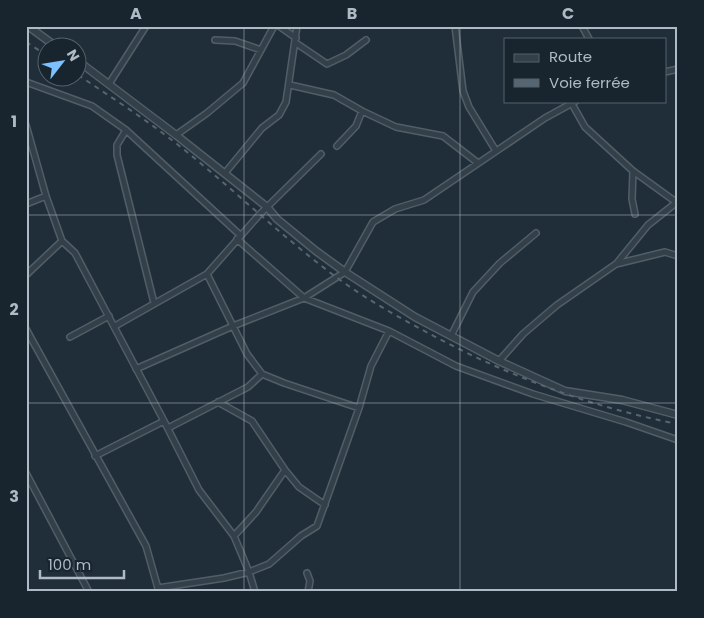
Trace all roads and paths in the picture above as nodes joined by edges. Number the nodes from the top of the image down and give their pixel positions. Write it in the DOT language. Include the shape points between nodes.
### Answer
graph roads {
  1 [pos="28,26"];
  2 [pos="146,26"];
  3 [pos="274,26"];
  4 [pos="279,26"];
  5 [pos="297,26"];
  6 [pos="455,26"];
  7 [pos="582,26"];
  8 [pos="44,38"];
  9 [pos="588,38"];
  10 [pos="215,40"];
  11 [pos="296,40"];
  12 [pos="366,40"];
  13 [pos="262,50"];
  14 [pos="88,68"];
  15 [pos="26,82"];
  16 [pos="109,84"];
  17 [pos="290,85"];
  18 [pos="574,103"];
  19 [pos="362,111"];
  20 [pos="26,125"];
  21 [pos="126,130"];
  22 [pos="176,135"];
  23 [pos="337,146"];
  24 [pos="496,151"];
  25 [pos="321,154"];
  26 [pos="478,163"];
  27 [pos="634,171"];
  28 [pos="225,173"];
  29 [pos="46,196"];
  30 [pos="677,202"];
  31 [pos="26,204"];
  32 [pos="267,207"];
  33 [pos="635,214"];
  34 [pos="536,232"];
  35 [pos="239,237"];
  36 [pos="62,241"];
  37 [pos="678,256"];
  38 [pos="616,264"];
  39 [pos="345,272"];
  40 [pos="208,274"];
  41 [pos="26,275"];
  42 [pos="304,298"];
  43 [pos="154,303"];
  44 [pos="109,316"];
  45 [pos="115,326"];
  46 [pos="233,326"];
  47 [pos="26,329"];
  48 [pos="388,331"];
  49 [pos="451,336"];
  50 [pos="70,337"];
  51 [pos="498,361"];
  52 [pos="136,369"];
  53 [pos="262,374"];
  54 [pos="218,402"];
  55 [pos="359,408"];
  56 [pos="678,415"];
  57 [pos="164,420"];
  58 [pos="168,428"];
  59 [pos="678,440"];
  60 [pos="95,456"];
  61 [pos="285,470"];
  62 [pos="26,473"];
  63 [pos="325,505"];
  64 [pos="234,536"];
  65 [pos="249,572"];
  66 [pos="307,573"];
  67 [pos="158,590"];
  68 [pos="89,592"];
  69 [pos="255,592"];
  70 [pos="308,592"];
  1 -- 8 [label="street"];
  2 -- 16 [label="street"];
  3 -- 13 [label="street"];
  4 -- 11 [label="street"];
  5 -- 11 [label="street"];
  6 -- 24 [label="street" via="463,90 469,107"];
  7 -- 9 [label="street"];
  10 -- 13 [label="street" via="235,41"];
  11 -- 12 [label="street" via="327,64"];
  11 -- 17 [label="street"];
  13 -- 22 [label="street" via="243,83"];
  14 -- 16 [label="street"];
  15 -- 21 [label="street" via="92,106"];
  16 -- 22 [label="street"];
  17 -- 19 [label="street" via="334,95"];
  17 -- 28 [label="street" via="279,115 262,128"];
  18 -- 24 [label="street"];
  18 -- 27 [label="street" via="585,126"];
  19 -- 23 [label="street" via="356,126"];
  19 -- 26 [label="street" via="396,127 442,136"];
  20 -- 29 [label="street"];
  21 -- 35 [label="street"];
  21 -- 43 [label="street" via="117,145 117,155"];
  22 -- 28 [label="street"];
  24 -- 26 [label="street"];
  25 -- 32 [label="street"];
  26 -- 39 [label="street" via="424,200 395,209 373,222"];
  27 -- 30 [label="street"];
  27 -- 33 [label="street"];
  28 -- 32 [label="street"];
  29 -- 31 [label="street"];
  29 -- 36 [label="street"];
  30 -- 38 [label="street" via="648,226"];
  32 -- 35 [label="street"];
  32 -- 39 [label="street" via="283,224"];
  34 -- 49 [label="street" via="473,292"];
  35 -- 40 [label="street"];
  35 -- 42 [label="street"];
  36 -- 41 [label="street"];
  36 -- 44 [label="street" via="75,252"];
  37 -- 38 [label="street" via="665,252"];
  38 -- 51 [label="street" via="550,311"];
  39 -- 42 [label="street"];
  39 -- 49 [label="street"];
  40 -- 43 [label="street"];
  40 -- 46 [label="street"];
  42 -- 46 [label="street"];
  42 -- 48 [label="street"];
  43 -- 45 [label="street"];
  44 -- 45 [label="street"];
  44 -- 50 [label="street"];
  45 -- 52 [label="street"];
  46 -- 52 [label="street"];
  46 -- 53 [label="street"];
  47 -- 60 [label="street"];
  48 -- 55 [label="street" via="371,366"];
  48 -- 59 [label="street" via="456,366"];
  49 -- 51 [label="street"];
  51 -- 56 [label="street" via="565,391 622,400"];
  52 -- 57 [label="street"];
  53 -- 54 [label="street" via="248,387"];
  53 -- 55 [label="street"];
  54 -- 58 [label="street"];
  54 -- 61 [label="street" via="252,421"];
  55 -- 63 [label="street"];
  57 -- 58 [label="street"];
  57 -- 60 [label="street"];
  58 -- 64 [label="street" via="199,490"];
  60 -- 67 [label="street" via="146,546"];
  61 -- 63 [label="street" via="299,487"];
  61 -- 64 [label="street" via="256,512"];
  62 -- 68 [label="street"];
  63 -- 65 [label="street" via="317,526 269,564"];
  64 -- 65 [label="street"];
  65 -- 67 [label="street"];
  65 -- 69 [label="street"];
  66 -- 70 [label="street" via="310,581"];
}
